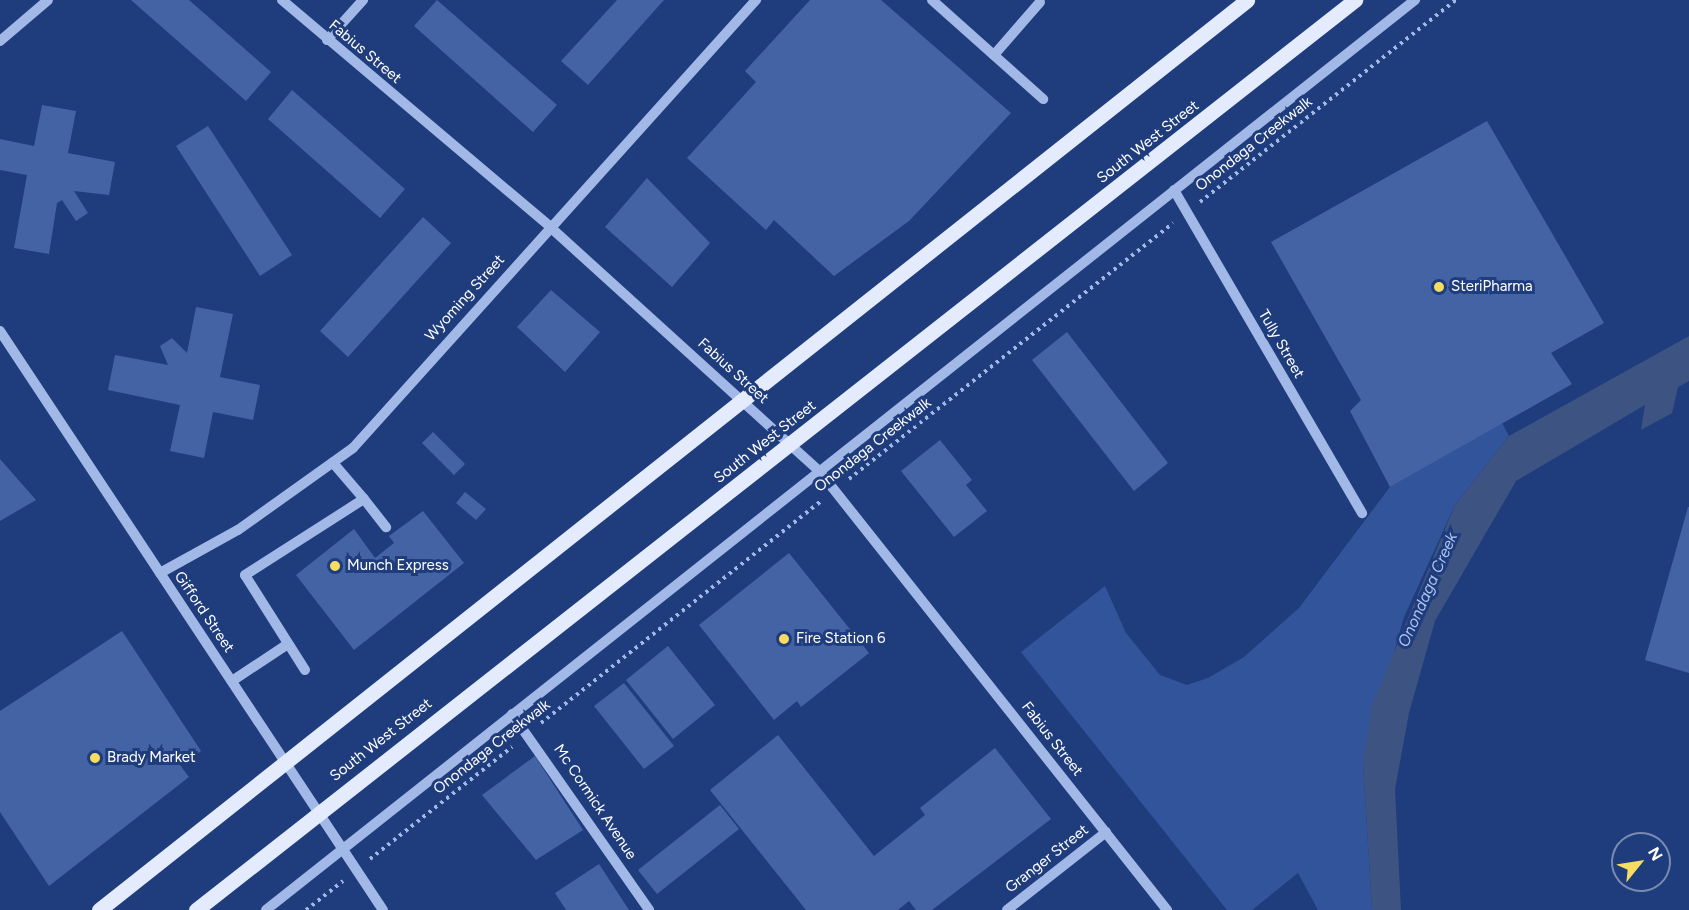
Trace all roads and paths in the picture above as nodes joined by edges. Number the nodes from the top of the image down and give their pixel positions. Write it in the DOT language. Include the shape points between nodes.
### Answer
graph roads {
  1 [pos="48,0"];
  2 [pos="282,0"];
  3 [pos="363,0"];
  4 [pos="756,0"];
  5 [pos="933,0"];
  6 [pos="1247,0"];
  7 [pos="1355,0"];
  8 [pos="1415,0"];
  9 [pos="1456,0"];
  10 [pos="1041,2"];
  11 [pos="327,40"];
  12 [pos="0,41"];
  13 [pos="994,55"];
  14 [pos="1043,99"];
  15 [pos="1174,190"];
  16 [pos="1187,212"];
  17 [pos="549,226"];
  18 [pos="0,331"];
  19 [pos="741,399"];
  20 [pos="792,444"];
  21 [pos="333,463"];
  22 [pos="820,472"];
  23 [pos="836,489"];
  24 [pos="364,499"];
  25 [pos="1362,513"];
  26 [pos="387,527"];
  27 [pos="160,573"];
  28 [pos="288,644"];
  29 [pos="304,670"];
  30 [pos="232,681"];
  31 [pos="512,714"];
  32 [pos="528,734"];
  33 [pos="285,761"];
  34 [pos="319,812"];
  35 [pos="1106,832"];
  36 [pos="343,849"];
  37 [pos="356,870"];
  38 [pos="99,910"];
  39 [pos="196,910"];
  40 [pos="266,910"];
  41 [pos="306,910"];
  42 [pos="383,910"];
  43 [pos="649,910"];
  44 [pos="1007,910"];
  45 [pos="1167,910"];
  1 -- 12 [label="street"];
  2 -- 11 [label="street, Fabius Street"];
  3 -- 11 [label="street"];
  4 -- 17 [label="street, Wyoming Street"];
  5 -- 13 [label="street"];
  6 -- 19 [label="main road"];
  7 -- 20 [label="main road, South West Street"];
  8 -- 15 [label="street"];
  9 -- 16 [label="path, Onondaga Creekwalk"];
  10 -- 13 [label="street"];
  11 -- 17 [label="street, Fabius Street"];
  13 -- 14 [label="street"];
  15 -- 16 [label="street, Tully Street"];
  15 -- 22 [label="street"];
  16 -- 23 [label="path, Onondaga Creekwalk"];
  16 -- 25 [label="street, Tully Street"];
  17 -- 19 [label="street, Fabius Street"];
  17 -- 21 [label="street, Wyoming Street"];
  18 -- 27 [label="street, Gifford Street"];
  19 -- 20 [label="street, Fabius Street"];
  19 -- 33 [label="main road"];
  20 -- 22 [label="street, Fabius Street"];
  20 -- 34 [label="main road, South West Street"];
  21 -- 24 [label="street"];
  21 -- 27 [label="street, Wyoming Street" via="238,530"];
  22 -- 23 [label="street, Fabius Street"];
  22 -- 31 [label="street"];
  23 -- 32 [label="path, Onondaga Creekwalk"];
  23 -- 35 [label="street, Fabius Street"];
  24 -- 26 [label="street"];
  24 -- 28 [label="street" via="245,575"];
  27 -- 30 [label="street, Gifford Street"];
  28 -- 29 [label="street"];
  28 -- 30 [label="street"];
  30 -- 33 [label="street, Gifford Street"];
  31 -- 32 [label="street, Mc Cormick Avenue"];
  31 -- 36 [label="street"];
  32 -- 37 [label="path, Onondaga Creekwalk"];
  32 -- 43 [label="street, Mc Cormick Avenue"];
  33 -- 34 [label="street, Gifford Street"];
  33 -- 38 [label="main road"];
  34 -- 36 [label="street, Gifford Street"];
  34 -- 39 [label="main road, South West Street"];
  35 -- 44 [label="street, Granger Street"];
  35 -- 45 [label="street, Fabius Street"];
  36 -- 37 [label="street, Gifford Street"];
  36 -- 40 [label="street"];
  37 -- 41 [label="path, Onondaga Creekwalk"];
  37 -- 42 [label="street, Gifford Street"];
}
